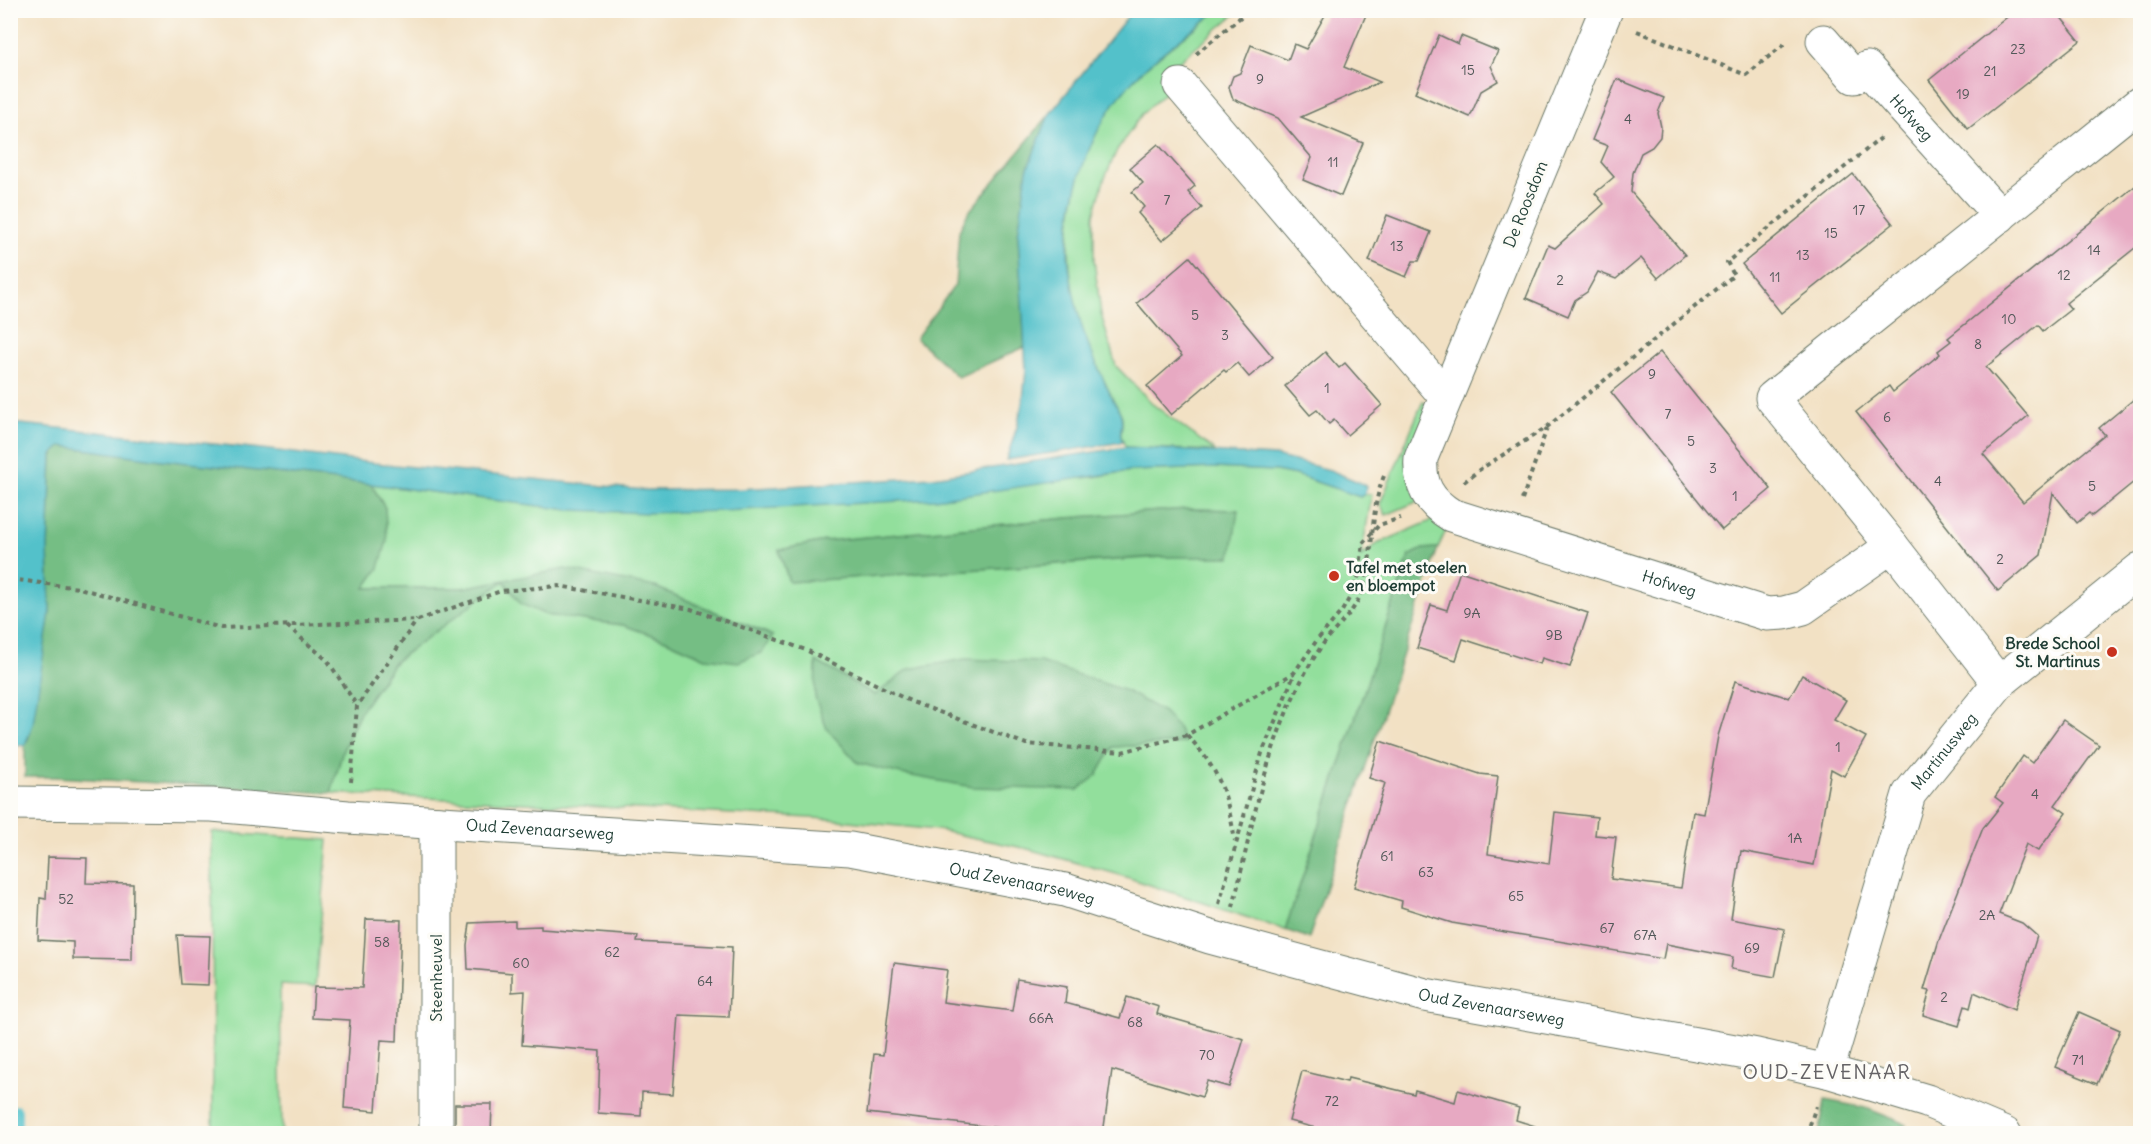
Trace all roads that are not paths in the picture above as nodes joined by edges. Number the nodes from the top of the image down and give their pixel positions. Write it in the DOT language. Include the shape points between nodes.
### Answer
graph roads {
  1 [pos="1605,14"];
  2 [pos="1823,40"];
  3 [pos="1180,86"];
  4 [pos="2140,103"];
  5 [pos="2000,216"];
  6 [pos="1446,397"];
  7 [pos="1435,505"];
  8 [pos="1892,546"];
  9 [pos="2140,569"];
  10 [pos="1999,683"];
  11 [pos="10,803"];
  12 [pos="438,823"];
  13 [pos="1827,1071"];
  14 [pos="436,1134"];
  15 [pos="2005,1134"];
  1 -- 6 [label="street, De Roosdom"];
  2 -- 5 [label="street, Hofweg" via="1854,77 1867,68"];
  3 -- 6 [label="street"];
  4 -- 5 [label="street"];
  5 -- 8 [label="street" via="1772,398"];
  6 -- 7 [label="street, De Roosdom" via="1421,458 1424,486"];
  7 -- 8 [label="street, Hofweg" via="1450,514 1767,615 1803,608"];
  8 -- 10 [label="street"];
  9 -- 10 [label="street, Martinusweg"];
  10 -- 13 [label="street, Martinusweg" via="1909,794"];
  11 -- 12 [label="street, Oud Zevenaarseweg" via="212,805"];
  12 -- 13 [label="street, Oud Zevenaarseweg" via="850,849 1065,890 1218,938 1425,995"];
  12 -- 14 [label="street, Steenheuvel"];
  13 -- 15 [label="street, Oud Zevenaarseweg" via="1927,1101"];
}
